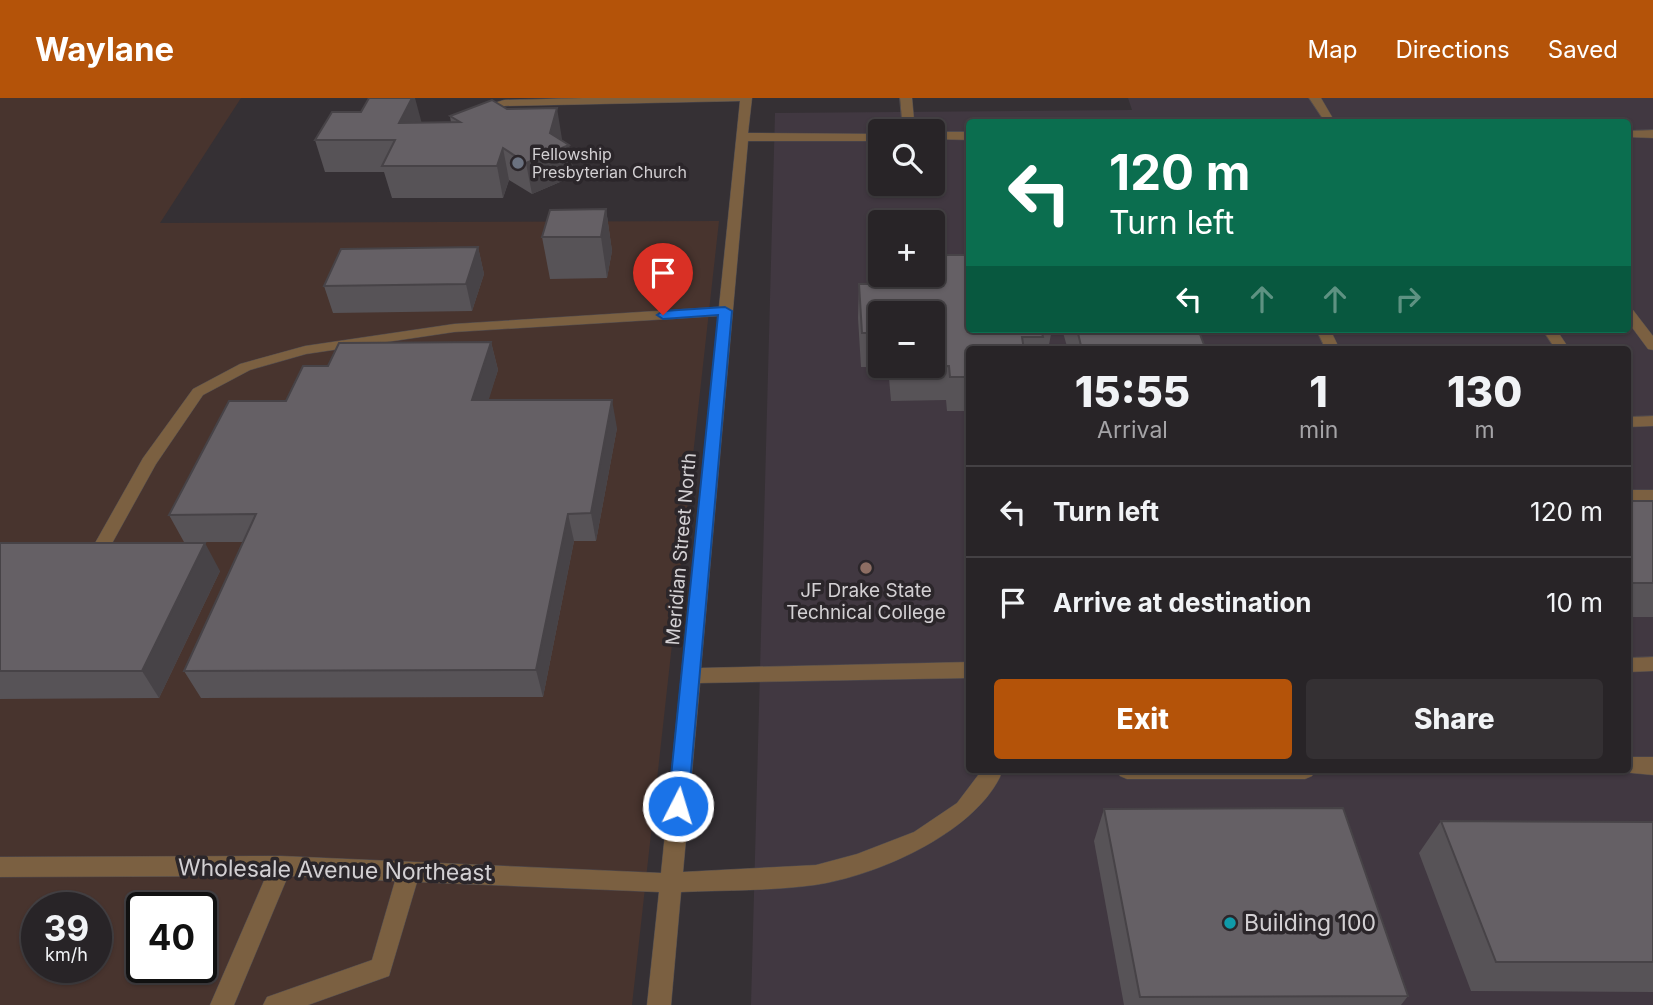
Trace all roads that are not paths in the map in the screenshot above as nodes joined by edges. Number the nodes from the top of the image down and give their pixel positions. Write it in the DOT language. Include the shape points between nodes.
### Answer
graph roads {
  1 [pos="746,98"];
  2 [pos="906,98"];
  3 [pos="1315,98"];
  4 [pos="466,116"];
  5 [pos="908,119"];
  6 [pos="1328,119"];
  7 [pos="1631,134"];
  8 [pos="1653,134"];
  9 [pos="743,136"];
  10 [pos="868,136"];
  11 [pos="945,136"];
  12 [pos="966,136"];
  13 [pos="725,311"];
  14 [pos="1631,317"];
  15 [pos="1653,346"];
  16 [pos="1653,421"];
  17 [pos="1631,422"];
  18 [pos="1631,496"];
  19 [pos="1653,496"];
  20 [pos="99,552"];
  21 [pos="1653,664"];
  22 [pos="1631,665"];
  23 [pos="966,670"];
  24 [pos="690,676"];
  25 [pos="1631,766"];
  26 [pos="1653,766"];
  27 [pos="991,773"];
  28 [pos="281,866"];
  29 [pos="0,867"];
  30 [pos="409,870"];
  31 [pos="671,883"];
  32 [pos="222,1005"];
  33 [pos="275,1005"];
  34 [pos="659,1005"];
  1 -- 4 [label="street" via="504,103"];
  1 -- 9 [label="street, Meridian Street North"];
  2 -- 5 [label="street"];
  3 -- 6 [label="street"];
  7 -- 8 [label="street"];
  9 -- 10 [label="street"];
  9 -- 13 [label="street, Meridian Street North"];
  11 -- 12 [label="street"];
  13 -- 20 [label="street" via="454,328 305,350 245,367 198,392 149,462"];
  13 -- 24 [label="street, Meridian Street North"];
  14 -- 15 [label="street"];
  16 -- 17 [label="street"];
  18 -- 19 [label="street"];
  21 -- 22 [label="street"];
  23 -- 24 [label="street"];
  24 -- 31 [label="street, Meridian Street North"];
  25 -- 26 [label="street"];
  27 -- 31 [label="street, Wholesale Avenue Northeast" via="964,810 922,839 858,864 816,875"];
  28 -- 29 [label="street, Wholesale Avenue Northeast"];
  28 -- 30 [label="street, Wholesale Avenue Northeast"];
  28 -- 32 [label="street"];
  30 -- 31 [label="street, Wholesale Avenue Northeast"];
  30 -- 33 [label="street" via="381,968"];
  31 -- 34 [label="street, Meridian Street North"];
}
